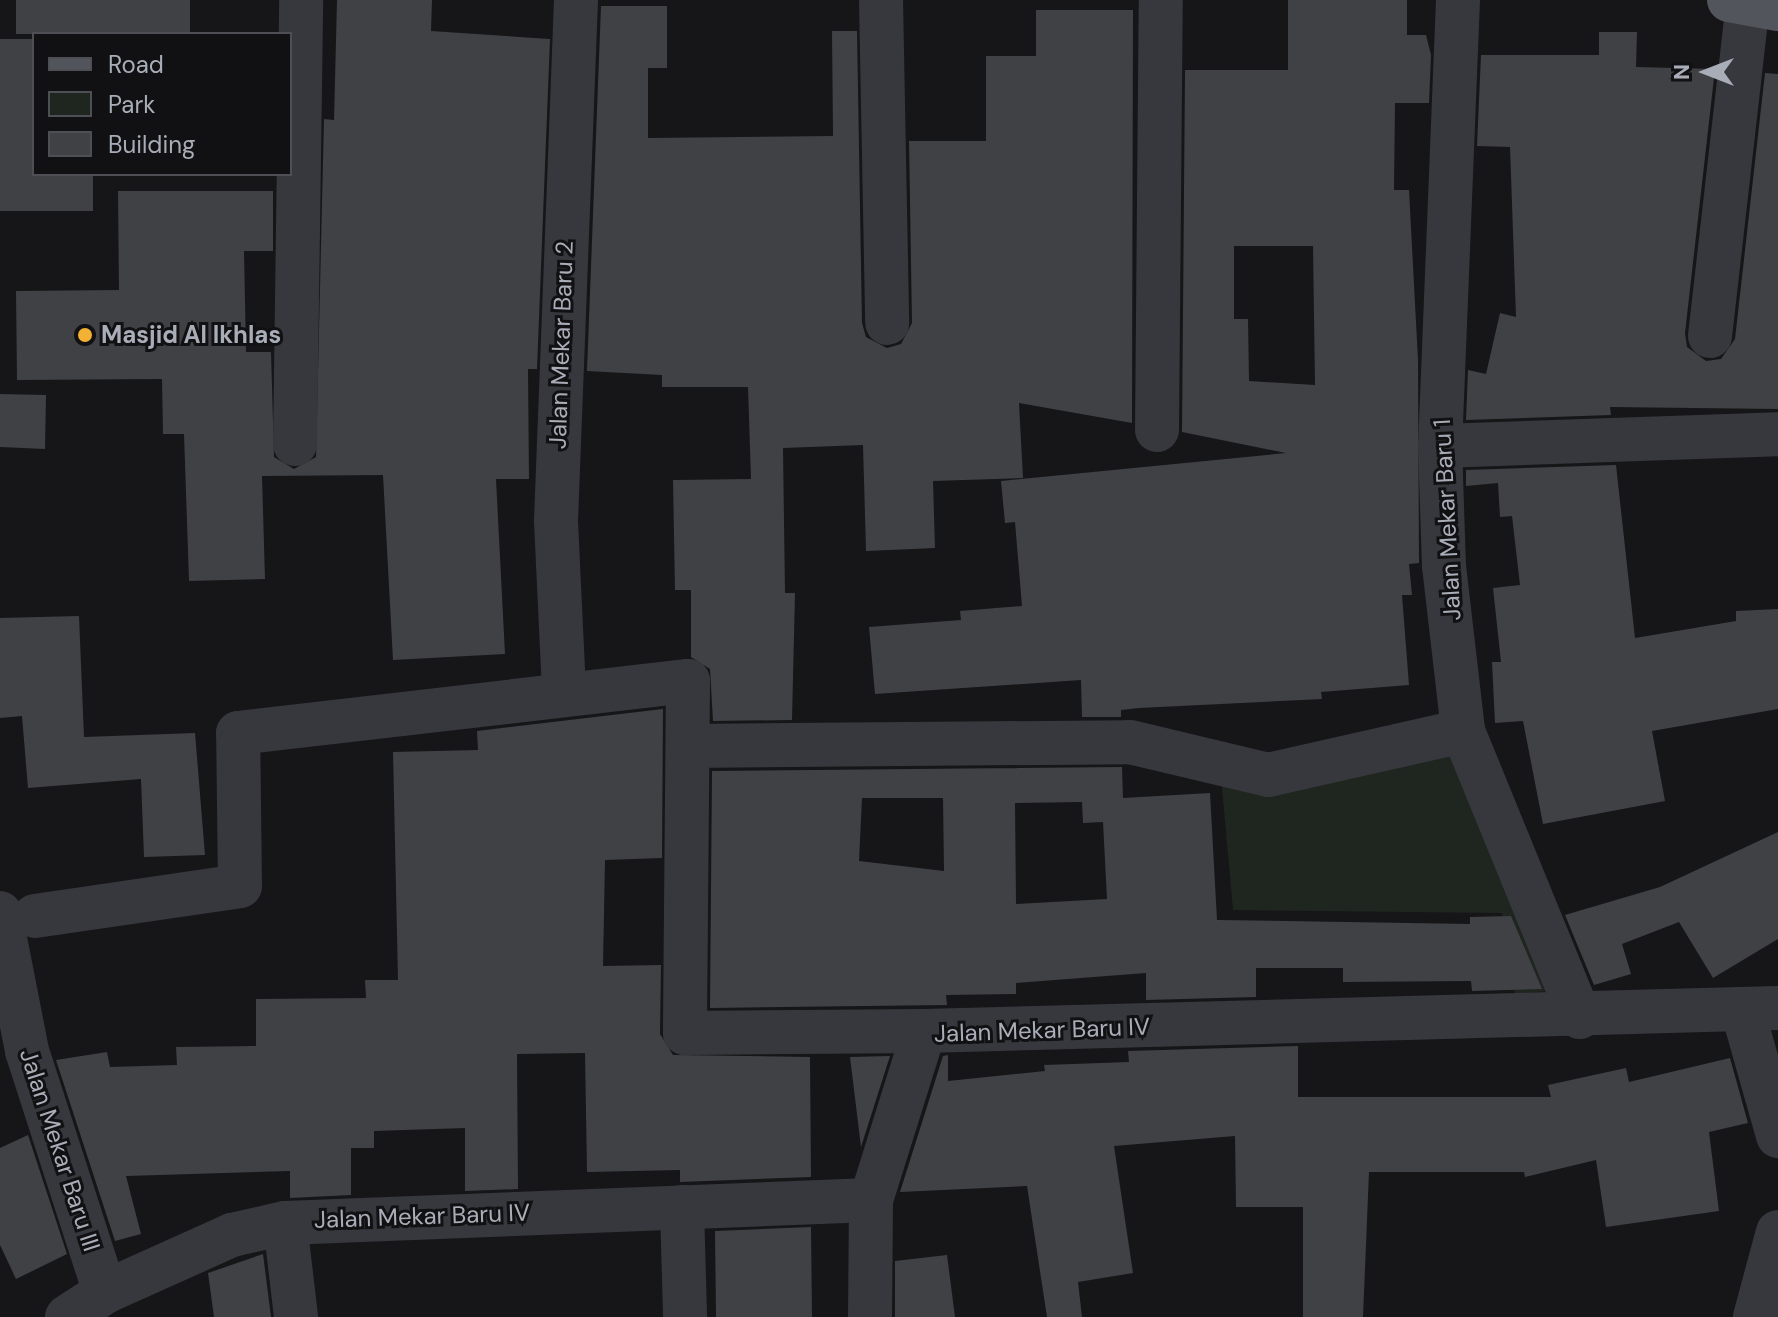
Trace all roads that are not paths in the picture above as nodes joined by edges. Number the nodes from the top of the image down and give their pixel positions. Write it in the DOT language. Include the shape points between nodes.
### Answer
graph roads {
  1 [pos="301,0"];
  2 [pos="576,0"];
  3 [pos="881,0"];
  4 [pos="1161,0"];
  5 [pos="1458,0"];
  6 [pos="1751,4"];
  7 [pos="887,323"];
  8 [pos="1710,336"];
  9 [pos="1157,430"];
  10 [pos="1778,434"];
  11 [pos="295,444"];
  12 [pos="1440,446"];
  13 [pos="564,691"];
  14 [pos="1463,731"];
  15 [pos="688,746"];
  16 [pos="18,914"];
  17 [pos="1761,1010"];
  18 [pos="1580,1017"];
  19 [pos="924,1031"];
  20 [pos="1777,1118"];
  21 [pos="871,1200"];
  22 [pos="682,1207"];
  23 [pos="285,1223"];
  24 [pos="1778,1232"];
  25 [pos="105,1292"];
  26 [pos="67,1317"];
  27 [pos="296,1317"];
  28 [pos="685,1317"];
  29 [pos="870,1317"];
  30 [pos="1755,1317"];
  1 -- 11 [label="street"];
  2 -- 13 [label="street, Jalan Mekar Baru 2" via="556,490"];
  3 -- 7 [label="street"];
  4 -- 9 [label="street"];
  5 -- 12 [label="street, Jalan Mekar Baru 1"];
  6 -- 8 [label="street"];
  10 -- 12 [label="street"];
  12 -- 14 [label="street, Jalan Mekar Baru 1" via="1444,566"];
  13 -- 15 [label="street" via="688,681"];
  13 -- 16 [label="street" via="238,733 240,886"];
  14 -- 15 [label="street" via="1268,775 1130,742"];
  14 -- 18 [label="street, Jalan Mekar Baru 1"];
  15 -- 19 [label="street" via="685,1033"];
  16 -- 25 [label="street, Jalan Mekar Baru III" via="27,1051"];
  17 -- 18 [label="street, Jalan Mekar Baru IV"];
  17 -- 20 [label="street"];
  18 -- 19 [label="street, Jalan Mekar Baru IV"];
  19 -- 21 [label="street, Jalan Mekar Baru IV"];
  21 -- 22 [label="street, Jalan Mekar Baru IV"];
  21 -- 29 [label="street"];
  22 -- 23 [label="street, Jalan Mekar Baru IV"];
  22 -- 28 [label="street"];
  23 -- 25 [label="street, Jalan Mekar Baru IV" via="232,1235"];
  23 -- 27 [label="street"];
  24 -- 30 [label="street"];
  25 -- 26 [label="street, Jalan Mekar Baru IV"];
}
